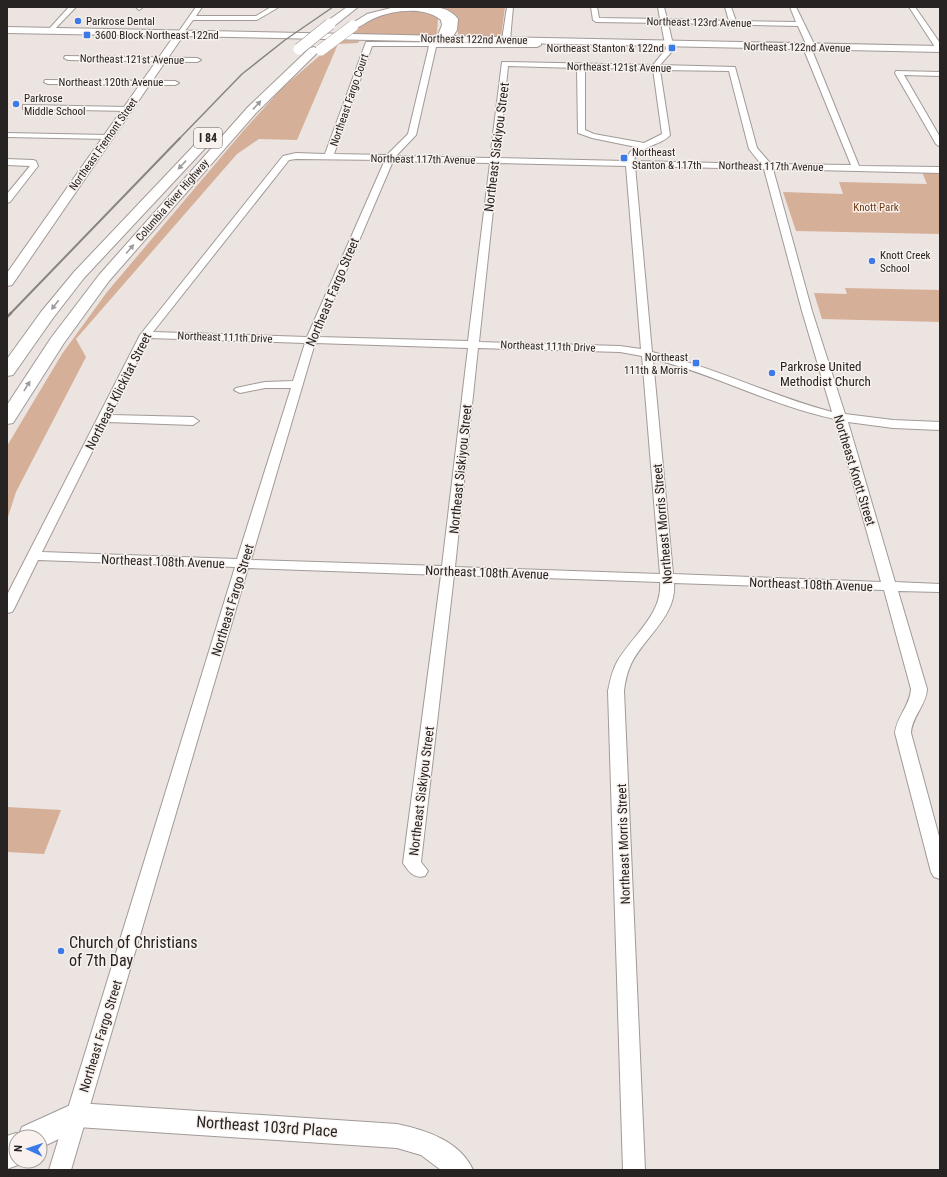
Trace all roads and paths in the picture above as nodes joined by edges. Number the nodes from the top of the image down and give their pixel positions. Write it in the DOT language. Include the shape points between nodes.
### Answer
graph roads {
  1 [pos="73,7"];
  2 [pos="199,7"];
  3 [pos="276,7"];
  4 [pos="353,7"];
  5 [pos="368,7"];
  6 [pos="426,7"];
  7 [pos="510,7"];
  8 [pos="594,7"];
  9 [pos="661,7"];
  10 [pos="728,7"];
  11 [pos="793,7"];
  12 [pos="912,7"];
  13 [pos="192,18"];
  14 [pos="664,22"];
  15 [pos="733,23"];
  16 [pos="802,24"];
  17 [pos="349,25"];
  18 [pos="7,30"];
  19 [pos="50,31"];
  20 [pos="180,34"];
  21 [pos="446,39"];
  22 [pos="506,40"];
  23 [pos="539,41"];
  24 [pos="433,44"];
  25 [pos="669,44"];
  26 [pos="809,47"];
  27 [pos="940,49"];
  28 [pos="68,58"];
  29 [pos="288,58"];
  30 [pos="162,59"];
  31 [pos="197,60"];
  32 [pos="505,64"];
  33 [pos="581,66"];
  34 [pos="656,68"];
  35 [pos="732,69"];
  36 [pos="940,74"];
  37 [pos="48,82"];
  38 [pos="146,83"];
  39 [pos="175,83"];
  40 [pos="26,107"];
  41 [pos="128,109"];
  42 [pos="212,134"];
  43 [pos="7,135"];
  44 [pos="108,136"];
  45 [pos="940,144"];
  46 [pos="645,146"];
  47 [pos="290,156"];
  48 [pos="329,156"];
  49 [pos="390,158"];
  50 [pos="494,160"];
  51 [pos="7,162"];
  52 [pos="630,163"];
  53 [pos="768,166"];
  54 [pos="856,168"];
  55 [pos="940,170"];
  56 [pos="8,198"];
  57 [pos="7,282"];
  58 [pos="145,335"];
  59 [pos="311,340"];
  60 [pos="473,344"];
  61 [pos="648,353"];
  62 [pos="7,371"];
  63 [pos="298,384"];
  64 [pos="240,390"];
  65 [pos="840,417"];
  66 [pos="103,418"];
  67 [pos="7,419"];
  68 [pos="193,421"];
  69 [pos="940,426"];
  70 [pos="34,556"];
  71 [pos="243,564"];
  72 [pos="448,570"];
  73 [pos="667,579"];
  74 [pos="889,587"];
  75 [pos="940,588"];
  76 [pos="7,609"];
  77 [pos="419,871"];
  78 [pos="940,872"];
  79 [pos="77,1115"];
  80 [pos="48,1129"];
  81 [pos="455,1165"];
  82 [pos="60,1170"];
  83 [pos="634,1170"];
  1 -- 19 [label="street"];
  2 -- 13 [label="street, Northeast Fremont Street"];
  3 -- 13 [label="street" via="257,18"];
  4 -- 29 [label="highway, bridge"];
  5 -- 17 [label="highway"];
  6 -- 21 [label="highway" via="446,13 452,19 450,35"];
  7 -- 22 [label="street"];
  8 -- 14 [label="street, Northeast 123rd Avenue" via="596,20"];
  9 -- 14 [label="street"];
  10 -- 15 [label="street"];
  11 -- 16 [label="street"];
  12 -- 27 [label="street"];
  13 -- 20 [label="street, Northeast Fremont Street"];
  14 -- 15 [label="street, Northeast 123rd Avenue"];
  14 -- 25 [label="street"];
  15 -- 16 [label="street, Northeast 123rd Avenue"];
  16 -- 26 [label="street"];
  17 -- 21 [label="highway" via="384,11 424,10 439,13 444,17 447,25 443,35"];
  67 -- 17 [label="highway, Columbia River Highway / I 84, one-way, bridge" via="57,341 104,278 273,88"];
  18 -- 19 [label="main road, Northeast 122nd Avenue"];
  19 -- 20 [label="main road, Northeast 122nd Avenue"];
  20 -- 21 [label="main road, Northeast 122nd Avenue"];
  20 -- 30 [label="main road, Northeast Fremont Street"];
  21 -- 22 [label="main road, Northeast 122nd Avenue"];
  22 -- 23 [label="main road, Northeast 122nd Avenue"];
  23 -- 24 [label="street" via="537,45"];
  23 -- 25 [label="main road, Northeast 122nd Avenue"];
  24 -- 48 [label="street, Northeast Fargo Court" via="369,44"];
  24 -- 49 [label="street, Northeast Fargo Street" via="412,135 396,148"];
  25 -- 26 [label="main road, Northeast 122nd Avenue"];
  25 -- 34 [label="street" via="669,51 657,62"];
  26 -- 27 [label="main road, Northeast 122nd Avenue"];
  26 -- 54 [label="street" via="808,50"];
  28 -- 30 [label="street, Northeast 121st Avenue"];
  30 -- 31 [label="street, Northeast 121st Avenue"];
  30 -- 38 [label="main road, Northeast Fremont Street"];
  32 -- 33 [label="street, Northeast 121st Avenue"];
  32 -- 50 [label="street, Northeast Siskiyou Street"];
  33 -- 34 [label="street, Northeast 121st Avenue"];
  33 -- 46 [label="street" via="581,132"];
  34 -- 35 [label="street, Northeast 121st Avenue"];
  34 -- 46 [label="street" via="666,133 661,139"];
  35 -- 53 [label="street, Northeast Knott Street" via="754,149"];
  36 -- 45 [label="street" via="899,73"];
  37 -- 38 [label="street, Northeast 120th Avenue"];
  38 -- 39 [label="street, Northeast 120th Avenue"];
  38 -- 41 [label="main road, Northeast Fremont Street"];
  40 -- 41 [label="street"];
  41 -- 44 [label="main road, Northeast Fremont Street"];
  42 -- 62 [label="highway, Columbia River Highway / I 84, one-way" via="84,270 47,315"];
  43 -- 44 [label="street"];
  44 -- 57 [label="main road, Northeast Fremont Street"];
  46 -- 52 [label="street" via="633,153"];
  47 -- 48 [label="street, Northeast 117th Avenue"];
  47 -- 58 [label="street, Northeast Klickitat Street" via="284,160"];
  48 -- 49 [label="street, Northeast 117th Avenue"];
  49 -- 50 [label="street, Northeast 117th Avenue"];
  49 -- 59 [label="street, Northeast Fargo Street"];
  50 -- 52 [label="street, Northeast 117th Avenue"];
  50 -- 60 [label="street, Northeast Siskiyou Street"];
  51 -- 56 [label="street" via="33,163 34,166"];
  52 -- 53 [label="street, Northeast 117th Avenue"];
  52 -- 61 [label="street, Northeast Morris Street"];
  53 -- 54 [label="street, Northeast 117th Avenue"];
  53 -- 65 [label="street, Northeast Knott Street"];
  54 -- 55 [label="street, Northeast 117th Avenue"];
  58 -- 59 [label="street, Northeast 111th Drive"];
  58 -- 66 [label="street, Northeast Klickitat Street"];
  59 -- 60 [label="street, Northeast 111th Drive"];
  59 -- 63 [label="street, Northeast Fargo Street"];
  60 -- 61 [label="street, Northeast 111th Drive" via="601,348"];
  60 -- 72 [label="street, Northeast Siskiyou Street"];
  61 -- 65 [label="street, Northeast 111th Drive" via="685,363 797,405"];
  61 -- 73 [label="street, Northeast Morris Street"];
  63 -- 64 [label="street" via="265,385"];
  63 -- 71 [label="street, Northeast Fargo Street"];
  65 -- 69 [label="street, Northeast 111th Drive" via="882,423"];
  65 -- 74 [label="street, Northeast Knott Street"];
  66 -- 68 [label="street"];
  66 -- 70 [label="street, Northeast Klickitat Street"];
  70 -- 71 [label="street, Northeast 108th Avenue"];
  70 -- 76 [label="street, Northeast Klickitat Street"];
  71 -- 72 [label="street, Northeast 108th Avenue"];
  71 -- 79 [label="street, Northeast Fargo Street"];
  72 -- 73 [label="street, Northeast 108th Avenue"];
  72 -- 77 [label="street, Northeast Siskiyou Street" via="412,863"];
  73 -- 74 [label="street, Northeast 108th Avenue"];
  73 -- 83 [label="street, Northeast Morris Street" via="668,592 665,603 623,663 617,682"];
  74 -- 75 [label="street, Northeast 108th Avenue"];
  74 -- 78 [label="street, Northeast Knott Street" via="920,699 905,720 903,733"];
  79 -- 80 [label="highway"];
  79 -- 81 [label="main road, Northeast 103rd Place" via="378,1133 424,1142 441,1152"];
  79 -- 82 [label="street, Northeast Fargo Street"];
}
